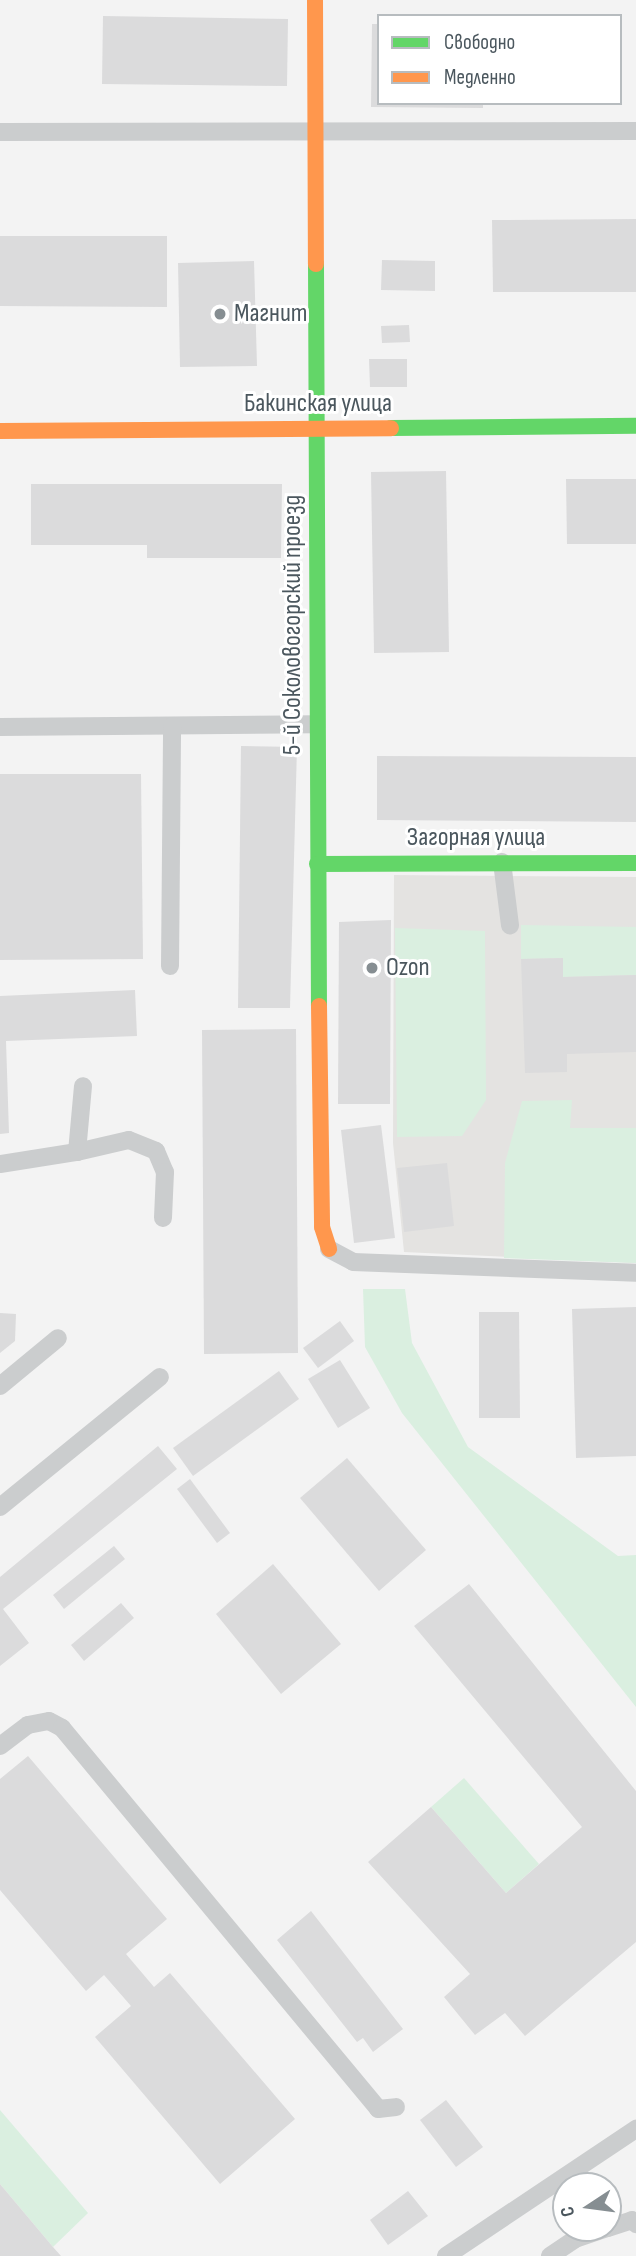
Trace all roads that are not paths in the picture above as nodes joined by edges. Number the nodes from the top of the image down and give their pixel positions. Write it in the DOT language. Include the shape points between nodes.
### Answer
graph roads {
  1 [pos="315,0"];
  2 [pos="315,131"];
  3 [pos="636,131"];
  4 [pos="0,132"];
  5 [pos="636,426"];
  6 [pos="319,428"];
  7 [pos="0,431"];
  8 [pos="316,724"];
  9 [pos="173,726"];
  10 [pos="0,727"];
  11 [pos="502,862"];
  12 [pos="636,863"];
  13 [pos="317,864"];
  14 [pos="510,925"];
  15 [pos="170,966"];
  16 [pos="83,1086"];
  17 [pos="77,1153"];
  18 [pos="0,1164"];
  19 [pos="163,1218"];
  20 [pos="329,1249"];
  21 [pos="636,1273"];
  22 [pos="58,1338"];
  23 [pos="160,1377"];
  24 [pos="0,1386"];
  25 [pos="0,1507"];
  26 [pos="0,1746"];
  27 [pos="396,2107"];
  28 [pos="636,2129"];
  29 [pos="571,2242"];
  30 [pos="446,2256"];
  31 [pos="550,2256"];
  1 -- 2 [label="street, 5-й Соколовогорский проезд"];
  2 -- 3 [label="lane"];
  2 -- 4 [label="lane"];
  2 -- 6 [label="street, 5-й Соколовогорский проезд"];
  5 -- 6 [label="street, Бакинская улица"];
  6 -- 7 [label="street, Бакинская улица"];
  6 -- 8 [label="street, 5-й Соколовогорский проезд"];
  8 -- 9 [label="lane"];
  8 -- 13 [label="street, 5-й Соколовогорский проезд"];
  9 -- 10 [label="lane"];
  9 -- 15 [label="lane"];
  11 -- 12 [label="street, Загорная улица"];
  11 -- 13 [label="street, Загорная улица"];
  11 -- 14 [label="lane"];
  13 -- 20 [label="street, 5-й Соколовогорский проезд" via="322,1227"];
  16 -- 17 [label="lane"];
  17 -- 18 [label="lane"];
  17 -- 19 [label="lane" via="129,1140 156,1151 166,1172"];
  20 -- 21 [label="lane" via="353,1262"];
  22 -- 24 [label="lane"];
  23 -- 25 [label="lane"];
  26 -- 27 [label="lane" via="28,1725 49,1721 62,1728 378,2109"];
  28 -- 30 [label="lane"];
  29 -- 31 [label="lane"];
}
